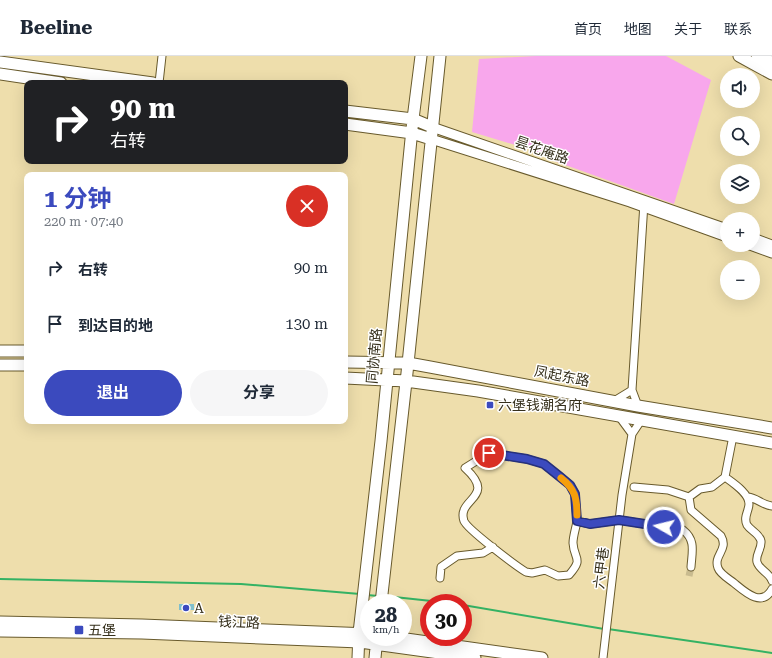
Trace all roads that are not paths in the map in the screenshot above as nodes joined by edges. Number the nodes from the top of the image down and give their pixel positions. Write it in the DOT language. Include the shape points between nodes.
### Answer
graph roads {
  1 [pos="162,56"];
  2 [pos="421,56"];
  3 [pos="440,56"];
  4 [pos="739,56"];
  5 [pos="758,56"];
  6 [pos="0,62"];
  7 [pos="772,63"];
  8 [pos="0,74"];
  9 [pos="772,74"];
  10 [pos="41,80"];
  11 [pos="131,80"];
  12 [pos="159,80"];
  13 [pos="348,111"];
  14 [pos="413,119"];
  15 [pos="348,124"];
  16 [pos="432,127"];
  17 [pos="412,133"];
  18 [pos="431,139"];
  19 [pos="644,204"];
  20 [pos="720,227"];
  21 [pos="720,234"];
  22 [pos="760,241"];
  23 [pos="772,245"];
  24 [pos="760,249"];
  25 [pos="772,253"];
  26 [pos="0,351"];
  27 [pos="24,351"];
  28 [pos="348,362"];
  29 [pos="408,363"];
  30 [pos="388,364"];
  31 [pos="0,365"];
  32 [pos="24,365"];
  33 [pos="348,378"];
  34 [pos="388,381"];
  35 [pos="406,382"];
  36 [pos="632,390"];
  37 [pos="614,401"];
  38 [pos="638,406"];
  39 [pos="618,415"];
  40 [pos="642,419"];
  41 [pos="772,428"];
  42 [pos="632,434"];
  43 [pos="733,436"];
  44 [pos="772,443"];
  45 [pos="725,477"];
  46 [pos="634,487"];
  47 [pos="689,497"];
  48 [pos="748,497"];
  49 [pos="772,506"];
  50 [pos="619,520"];
  51 [pos="577,521"];
  52 [pos="493,547"];
  53 [pos="691,567"];
  54 [pos="440,578"];
  55 [pos="772,581"];
  56 [pos="772,589"];
  57 [pos="364,594"];
  58 [pos="382,594"];
  59 [pos="0,622"];
  60 [pos="0,631"];
  61 [pos="360,636"];
  62 [pos="360,636"];
  63 [pos="412,640"];
  64 [pos="361,646"];
  65 [pos="376,646"];
  66 [pos="405,646"];
  67 [pos="358,658"];
  68 [pos="375,658"];
  69 [pos="475,658"];
  70 [pos="542,658"];
  71 [pos="603,658"];
  1 -- 12 [label="street"];
  2 -- 14 [label="main road, 同协南路"];
  3 -- 16 [label="main road"];
  4 -- 9 [label="main road"];
  5 -- 7 [label="highway"];
  6 -- 11 [label="main road"];
  8 -- 10 [label="main road"];
  13 -- 14 [label="main road, 昙花庵路"];
  14 -- 16 [label="main road, 昙花庵路"];
  14 -- 17 [label="main road, 同协南路"];
  15 -- 17 [label="main road, 昙花庵路"];
  16 -- 18 [label="main road"];
  16 -- 19 [label="street, 昙花庵路"];
  17 -- 18 [label="main road, 昙花庵路"];
  17 -- 30 [label="main road, 同协南路"];
  18 -- 19 [label="street, 昙花庵路"];
  18 -- 29 [label="main road"];
  19 -- 20 [label="street, 昙花庵路"];
  19 -- 21 [label="street, 昙花庵路"];
  19 -- 36 [label="street"];
  22 -- 23 [label="street"];
  24 -- 25 [label="street"];
  26 -- 27 [label="main road"];
  28 -- 30 [label="main road, 凤起东路"];
  29 -- 30 [label="main road, 凤起东路"];
  29 -- 35 [label="main road"];
  29 -- 37 [label="main road, 凤起东路"];
  30 -- 34 [label="main road, 同协南路"];
  31 -- 32 [label="main road"];
  33 -- 34 [label="main road, 凤起东路"];
  34 -- 35 [label="main road, 凤起东路"];
  34 -- 57 [label="main road, 同协南路"];
  35 -- 39 [label="main road, 凤起东路"];
  35 -- 58 [label="main road"];
  36 -- 37 [label="street"];
  36 -- 38 [label="street"];
  37 -- 38 [label="main road, 凤起东路"];
  38 -- 41 [label="main road, 凤起东路"];
  39 -- 40 [label="main road, 凤起东路"];
  39 -- 42 [label="street"];
  40 -- 42 [label="street, 六甲巷"];
  40 -- 43 [label="main road, 凤起东路"];
  42 -- 50 [label="street, 六甲巷"];
  43 -- 44 [label="main road, 凤起东路"];
  43 -- 45 [label="street"];
  45 -- 47 [label="street" via="712,487 700,489"];
  45 -- 48 [label="street"];
  46 -- 47 [label="street" via="668,490"];
  47 -- 56 [label="street" via="691,510 724,541 717,561 722,574 756,598 763,598"];
  48 -- 49 [label="street"];
  48 -- 55 [label="street" via="750,505 745,520 758,535 761,544 758,566"];
  50 -- 51 [label="street" via="590,524"];
  50 -- 53 [label="street" via="683,530 693,542"];
  50 -- 71 [label="street, 六甲巷"];
  51 -- 52 [label="street" via="573,543 578,560 573,571 563,577 545,570 526,572"];
  51 -- 52 [label="street" via="575,494 570,485 544,464 489,453 465,468 478,483 478,488 463,514 464,522"];
  52 -- 54 [label="street" via="482,553 457,556 441,567"];
  59 -- 61 [label="main road, 钱江路" via="142,624"];
  60 -- 62 [label="main road, 钱江路"];
  63 -- 70 [label="main road"];
  64 -- 67 [label="main road, 同协南路"];
  65 -- 68 [label="main road"];
  66 -- 69 [label="main road, 钱江路"];
}
